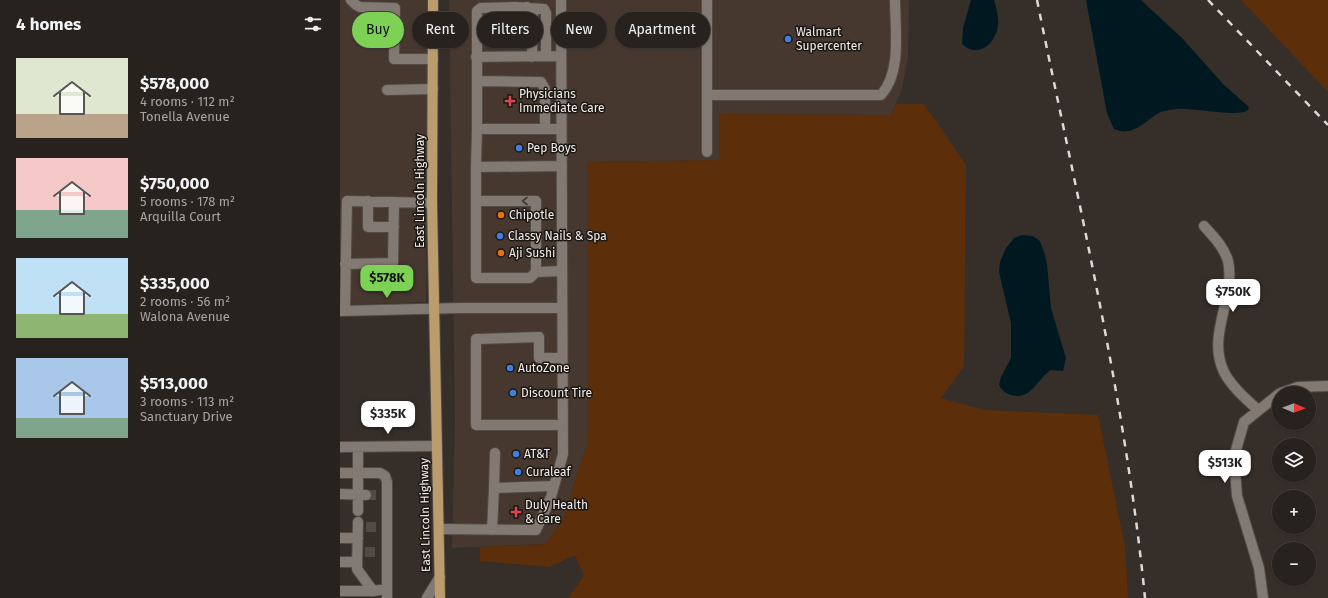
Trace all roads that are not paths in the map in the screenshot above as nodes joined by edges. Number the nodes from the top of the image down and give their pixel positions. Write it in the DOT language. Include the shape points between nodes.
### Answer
graph roads {
  1 [pos="351,0"];
  2 [pos="433,0"];
  3 [pos="561,0"];
  4 [pos="707,0"];
  5 [pos="896,0"];
  6 [pos="530,7"];
  7 [pos="537,56"];
  8 [pos="561,56"];
  9 [pos="476,57"];
  10 [pos="433,59"];
  11 [pos="476,81"];
  12 [pos="433,89"];
  13 [pos="387,90"];
  14 [pos="707,95"];
  15 [pos="477,129"];
  16 [pos="545,129"];
  17 [pos="561,129"];
  18 [pos="707,152"];
  19 [pos="476,166"];
  20 [pos="562,166"];
  21 [pos="368,201"];
  22 [pos="476,201"];
  23 [pos="394,202"];
  24 [pos="432,203"];
  25 [pos="1204,226"];
  26 [pos="394,227"];
  27 [pos="393,259"];
  28 [pos="345,264"];
  29 [pos="356,264"];
  30 [pos="562,271"];
  31 [pos="536,272"];
  32 [pos="434,308"];
  33 [pos="562,308"];
  34 [pos="343,310"];
  35 [pos="562,358"];
  36 [pos="1316,386"];
  37 [pos="1328,386"];
  38 [pos="1272,399"];
  39 [pos="1258,410"];
  40 [pos="561,425"];
  41 [pos="358,446"];
  42 [pos="437,446"];
  43 [pos="340,447"];
  44 [pos="495,452"];
  45 [pos="340,473"];
  46 [pos="358,473"];
  47 [pos="553,486"];
  48 [pos="494,488"];
  49 [pos="340,494"];
  50 [pos="362,495"];
  51 [pos="358,511"];
  52 [pos="361,525"];
  53 [pos="439,529"];
  54 [pos="492,530"];
  55 [pos="340,538"];
  56 [pos="358,538"];
  57 [pos="360,555"];
  58 [pos="340,562"];
  59 [pos="440,577"];
  60 [pos="340,586"];
  61 [pos="340,591"];
  62 [pos="360,591"];
  63 [pos="373,591"];
  64 [pos="387,593"];
  65 [pos="340,595"];
  66 [pos="427,598"];
  67 [pos="440,598"];
  68 [pos="1263,598"];
  1 -- 10 [label="street" via="360,7 395,8 394,59"];
  2 -- 10 [label="main road, East Lincoln Highway"];
  3 -- 8 [label="street"];
  4 -- 14 [label="street"];
  5 -- 14 [label="street" via="894,66 887,88 881,95"];
  6 -- 7 [label="street" via="527,11"];
  6 -- 7 [label="street" via="544,9 546,13"];
  6 -- 9 [label="street" via="477,10"];
  7 -- 8 [label="street"];
  7 -- 9 [label="street"];
  8 -- 17 [label="street"];
  9 -- 11 [label="street"];
  10 -- 12 [label="main road, East Lincoln Highway"];
  11 -- 15 [label="street"];
  11 -- 16 [label="street" via="540,82 545,90"];
  12 -- 13 [label="street"];
  12 -- 24 [label="main road, East Lincoln Highway"];
  14 -- 18 [label="street"];
  15 -- 16 [label="street"];
  15 -- 19 [label="street"];
  16 -- 17 [label="street"];
  17 -- 20 [label="street"];
  19 -- 20 [label="street"];
  19 -- 22 [label="street"];
  20 -- 30 [label="street"];
  21 -- 23 [label="street"];
  21 -- 26 [label="street" via="368,227"];
  21 -- 28 [label="street" via="347,201"];
  31 -- 22 [label="street, one-way" via="536,201"];
  22 -- 31 [label="street" via="476,278 530,278"];
  23 -- 24 [label="street"];
  23 -- 26 [label="street"];
  24 -- 32 [label="main road, East Lincoln Highway"];
  25 -- 39 [label="street" via="1219,243 1228,260 1228,288 1220,319 1218,354 1224,372 1240,393"];
  26 -- 27 [label="street"];
  27 -- 29 [label="street" via="364,260"];
  27 -- 29 [label="street" via="393,263"];
  28 -- 29 [label="street"];
  28 -- 34 [label="street"];
  30 -- 31 [label="street"];
  30 -- 33 [label="street"];
  32 -- 33 [label="street"];
  32 -- 34 [label="street"];
  32 -- 42 [label="main road, East Lincoln Highway"];
  33 -- 35 [label="street"];
  35 -- 40 [label="street"];
  35 -- 40 [label="street" via="539,358 539,337 476,338 476,424"];
  36 -- 37 [label="street"];
  38 -- 39 [label="street"];
  39 -- 68 [label="street" via="1244,422 1234,457 1236,496 1259,568"];
  40 -- 47 [label="street" via="563,454"];
  41 -- 42 [label="street"];
  41 -- 43 [label="street"];
  41 -- 46 [label="street"];
  42 -- 53 [label="main road, East Lincoln Highway"];
  44 -- 48 [label="street"];
  45 -- 46 [label="street"];
  46 -- 50 [label="street"];
  46 -- 64 [label="street" via="380,473 385,476 382,495 382,552"];
  47 -- 48 [label="street"];
  47 -- 54 [label="street" via="551,497 536,530"];
  48 -- 54 [label="street"];
  49 -- 50 [label="street"];
  50 -- 51 [label="street"];
  52 -- 56 [label="street"];
  53 -- 54 [label="street"];
  53 -- 59 [label="main road, East Lincoln Highway"];
  55 -- 56 [label="street"];
  56 -- 57 [label="street"];
  57 -- 58 [label="street"];
  57 -- 63 [label="street" via="357,569"];
  59 -- 66 [label="street"];
  59 -- 67 [label="main road, East Lincoln Highway"];
  60 -- 62 [label="street" via="352,586"];
  61 -- 62 [label="street"];
  62 -- 63 [label="street"];
  62 -- 65 [label="street" via="352,595"];
  63 -- 64 [label="street"];
}
